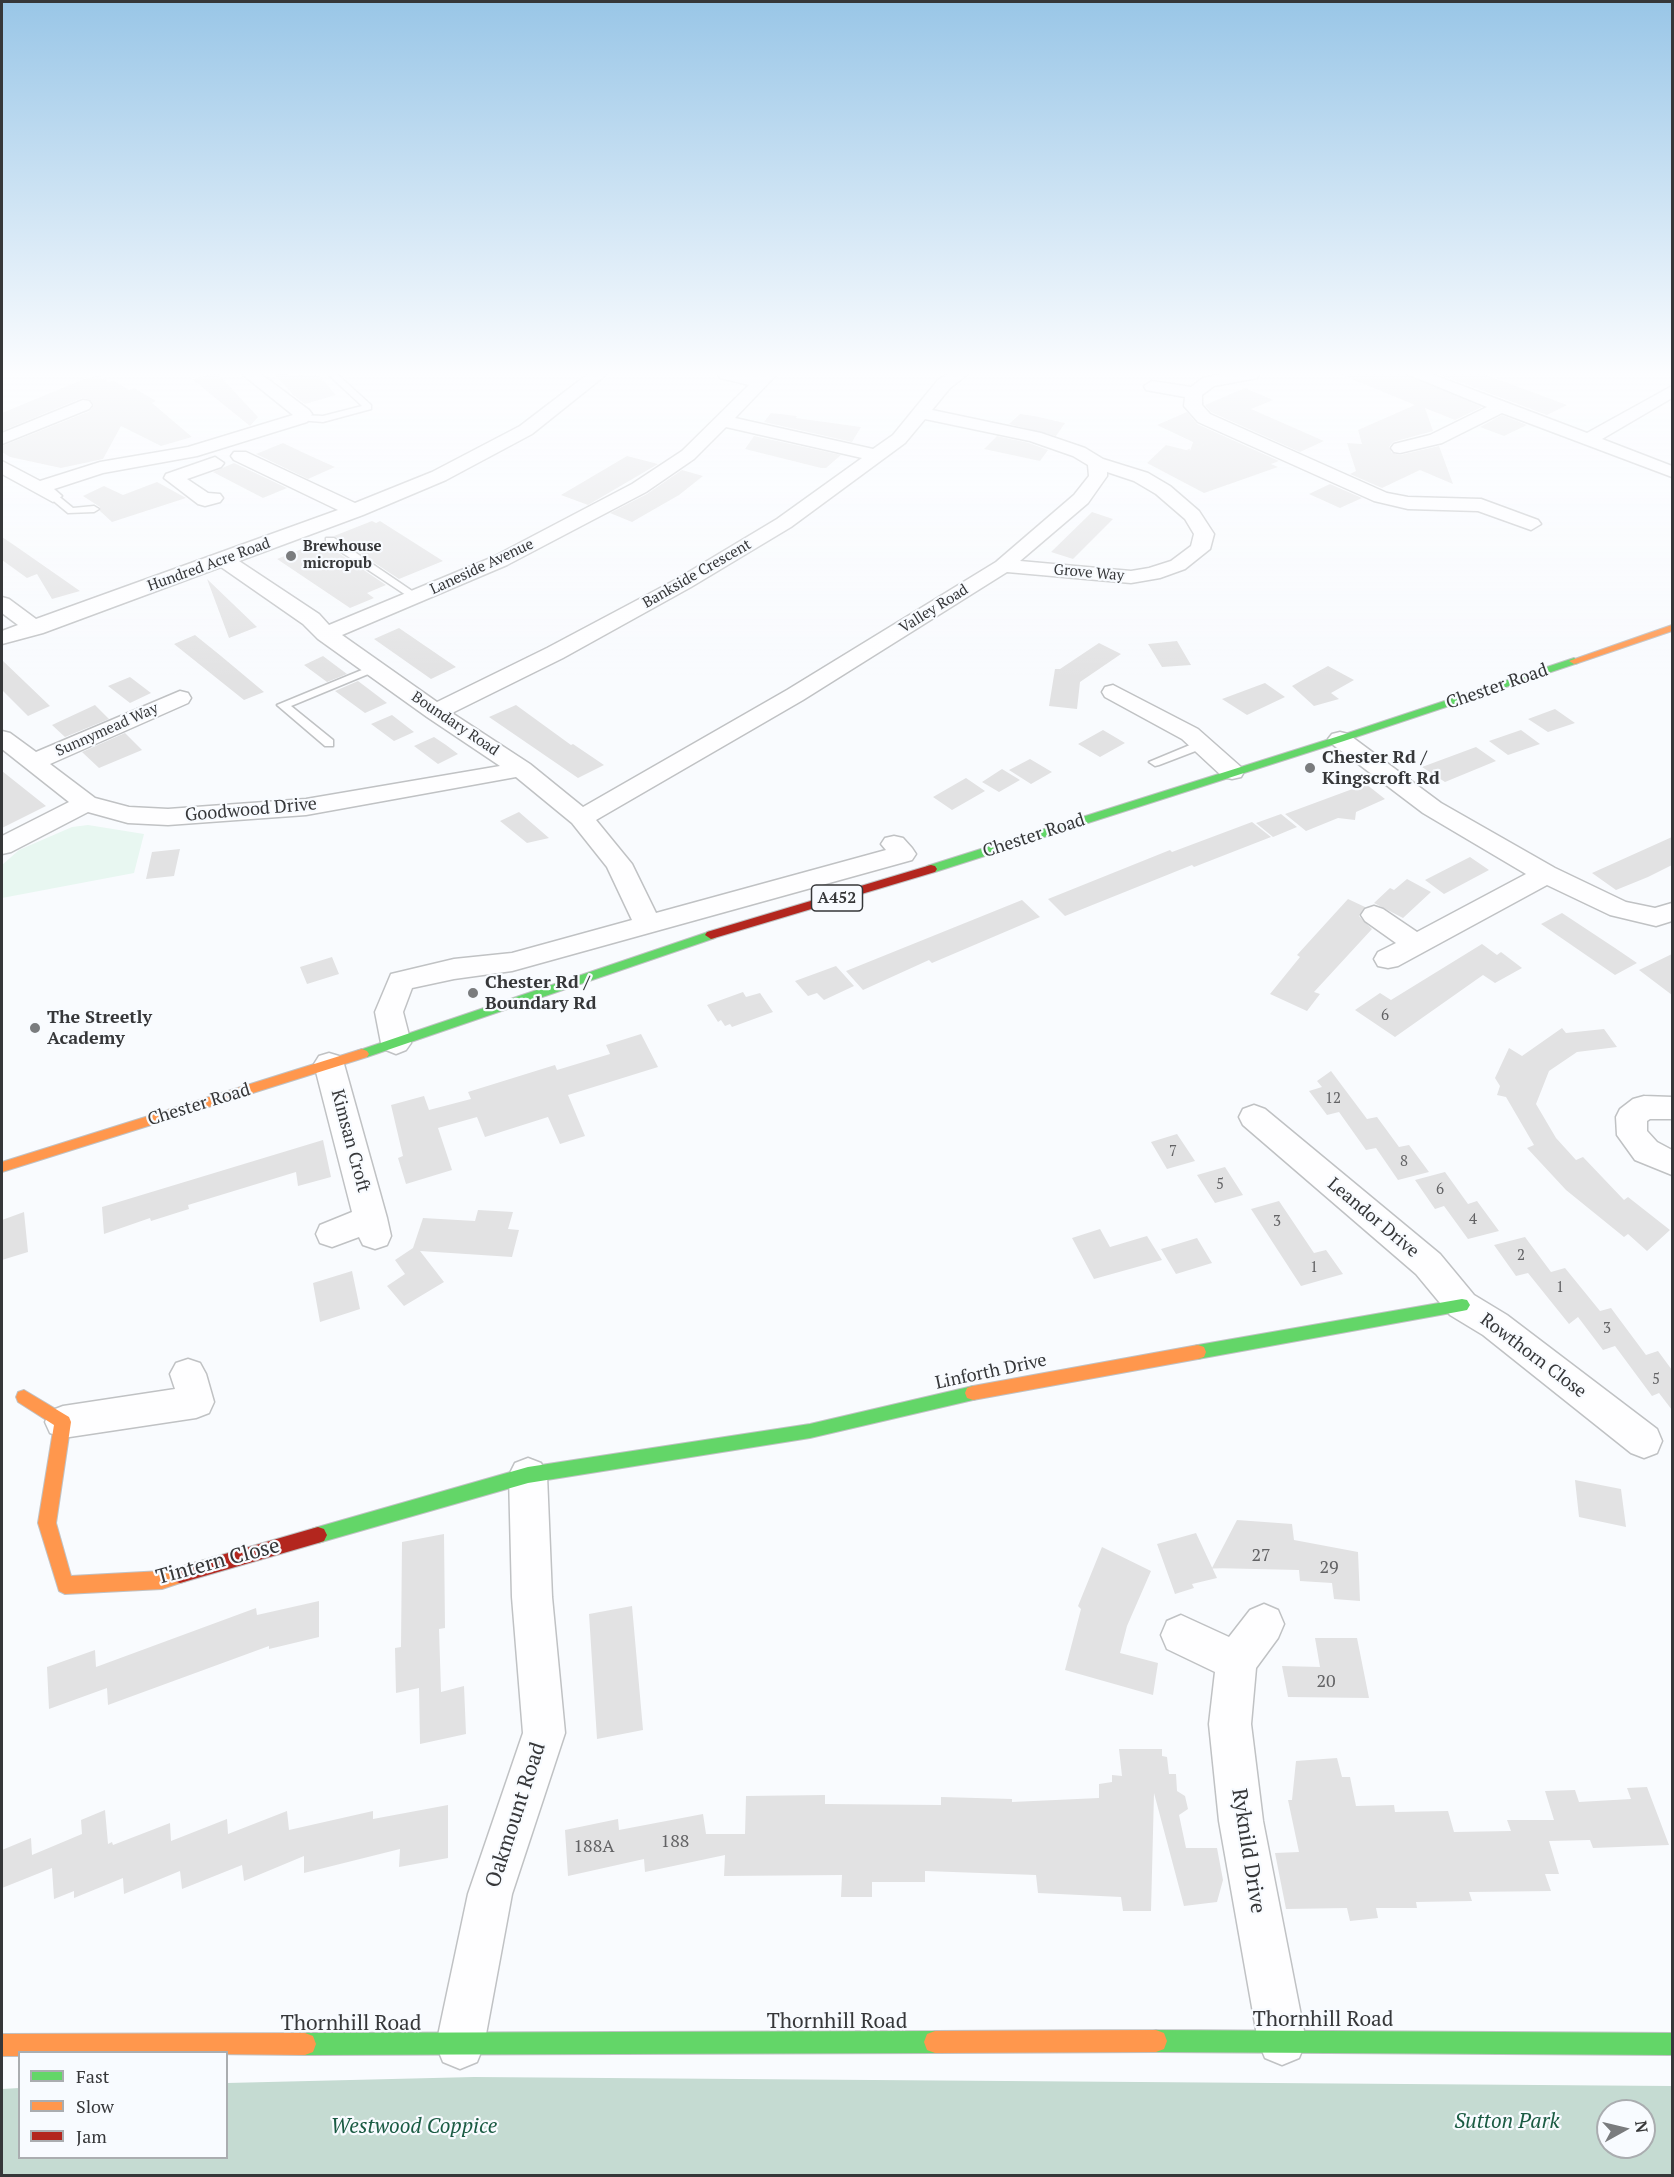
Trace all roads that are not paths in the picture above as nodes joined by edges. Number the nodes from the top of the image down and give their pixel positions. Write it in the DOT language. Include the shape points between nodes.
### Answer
graph roads {
  1 [pos="18,476"];
  2 [pos="83,476"];
  3 [pos="181,476"];
  4 [pos="289,476"];
  5 [pos="440,476"];
  6 [pos="657,476"];
  7 [pos="847,476"];
  8 [pos="1098,476"];
  9 [pos="1136,476"];
  10 [pos="1333,476"];
  11 [pos="46,492"];
  12 [pos="213,498"];
  13 [pos="94,509"];
  14 [pos="356,511"];
  15 [pos="1531,524"];
  16 [pos="330,540"];
  17 [pos="224,560"];
  18 [pos="1003,566"];
  19 [pos="416,597"];
  20 [pos="2,603"];
  21 [pos="35,628"];
  22 [pos="1670,631"];
  23 [pos="326,633"];
  24 [pos="2,638"];
  25 [pos="374,668"];
  26 [pos="1113,692"];
  27 [pos="183,698"];
  28 [pos="435,712"];
  29 [pos="2,738"];
  30 [pos="1340,740"];
  31 [pos="329,743"];
  32 [pos="1202,744"];
  33 [pos="34,762"];
  34 [pos="1155,762"];
  35 [pos="521,769"];
  36 [pos="1232,772"];
  37 [pos="86,803"];
  38 [pos="581,818"];
  39 [pos="894,844"];
  40 [pos="2,846"];
  41 [pos="1546,874"];
  42 [pos="1672,912"];
  43 [pos="1374,915"];
  44 [pos="648,924"];
  45 [pos="1415,943"];
  46 [pos="1388,959"];
  47 [pos="396,1043"];
  48 [pos="329,1064"];
  49 [pos="1672,1108"];
  50 [pos="1262,1133"];
  51 [pos="1672,1163"];
  52 [pos="2,1167"];
  53 [pos="332,1234"];
  54 [pos="1462,1305"];
  55 [pos="188,1374"];
  56 [pos="24,1397"];
  57 [pos="63,1422"];
  58 [pos="1644,1441"];
  59 [pos="528,1475"];
  60 [pos="1263,1624"];
  61 [pos="1181,1635"];
  62 [pos="1236,1661"];
  63 [pos="1282,2041"];
  64 [pos="1672,2044"];
  65 [pos="2,2045"];
  66 [pos="459,2045"];
  1 -- 11 [label="street"];
  2 -- 11 [label="street"];
  3 -- 12 [label="street" via="173,478 205,500"];
  4 -- 14 [label="street"];
  5 -- 14 [label="street, Hundred Acre Road"];
  6 -- 19 [label="street, Laneside Avenue" via="500,561"];
  7 -- 28 [label="street, Bankside Crescent" via="784,523 684,583"];
  8 -- 18 [label="street, Valley Road" via="1081,499"];
  9 -- 18 [label="street, Grove Way" via="1163,490 1192,515 1204,534 1200,549 1178,565 1131,577"];
  10 -- 15 [label="street" via="1381,497 1408,503 1481,505 1501,520"];
  11 -- 13 [label="lane" via="71,511"];
  14 -- 17 [label="street, Hundred Acre Road"];
  16 -- 19 [label="lane"];
  17 -- 21 [label="street, Hundred Acre Road"];
  17 -- 23 [label="street, Boundary Road"];
  18 -- 38 [label="street, Valley Road" via="795,696"];
  19 -- 23 [label="street, Laneside Avenue"];
  20 -- 21 [label="street"];
  21 -- 24 [label="street, Hundred Acre Road"];
  22 -- 30 [label="main road, Chester Road / A452"];
  23 -- 25 [label="street, Boundary Road"];
  25 -- 28 [label="street, Boundary Road"];
  25 -- 31 [label="lane" via="283,705"];
  26 -- 32 [label="street"];
  27 -- 33 [label="street, Sunnymead Way"];
  28 -- 35 [label="street, Boundary Road"];
  29 -- 33 [label="street, Goodwood Drive"];
  30 -- 36 [label="main road, Chester Road / A452"];
  30 -- 41 [label="street" via="1432,808"];
  32 -- 34 [label="lane"];
  32 -- 36 [label="street"];
  33 -- 37 [label="street, Goodwood Drive"];
  35 -- 37 [label="street, Goodwood Drive" via="306,807 231,814 128,815"];
  35 -- 38 [label="street, Boundary Road"];
  36 -- 47 [label="main road, Chester Road / A452" via="683,944"];
  37 -- 40 [label="street"];
  38 -- 44 [label="street, Boundary Road" via="620,864"];
  39 -- 44 [label="street" via="903,854"];
  41 -- 42 [label="street" via="1619,909 1656,917"];
  41 -- 45 [label="street"];
  43 -- 45 [label="street"];
  44 -- 47 [label="street" via="512,962 401,981 389,1012"];
  45 -- 46 [label="street"];
  47 -- 48 [label="main road, Chester Road / A452"];
  48 -- 52 [label="main road, Chester Road / A452"];
  48 -- 53 [label="street, Kimsan Croft" via="373,1227"];
  49 -- 51 [label="street" via="1644,1107 1631,1117 1632,1135 1646,1151"];
  50 -- 54 [label="street, Leandor Drive" via="1428,1264"];
  54 -- 58 [label="street, Rowthorn Close" via="1495,1325 1594,1419"];
  54 -- 59 [label="main road, Linforth Drive" via="1014,1384 810,1431"];
  55 -- 57 [label="street" via="196,1401"];
  56 -- 57 [label="main road"];
  57 -- 59 [label="main road, Tintern Close" via="47,1523 65,1585 162,1580"];
  59 -- 66 [label="street, Oakmount Road" via="532,1597 544,1733 490,1894"];
  60 -- 62 [label="street"];
  61 -- 62 [label="street"];
  62 -- 63 [label="street, Ryknild Drive" via="1230,1724 1241,1821"];
  63 -- 64 [label="main road, Thornhill Road"];
  63 -- 66 [label="main road, Thornhill Road"];
  65 -- 66 [label="main road, Thornhill Road"];
}
